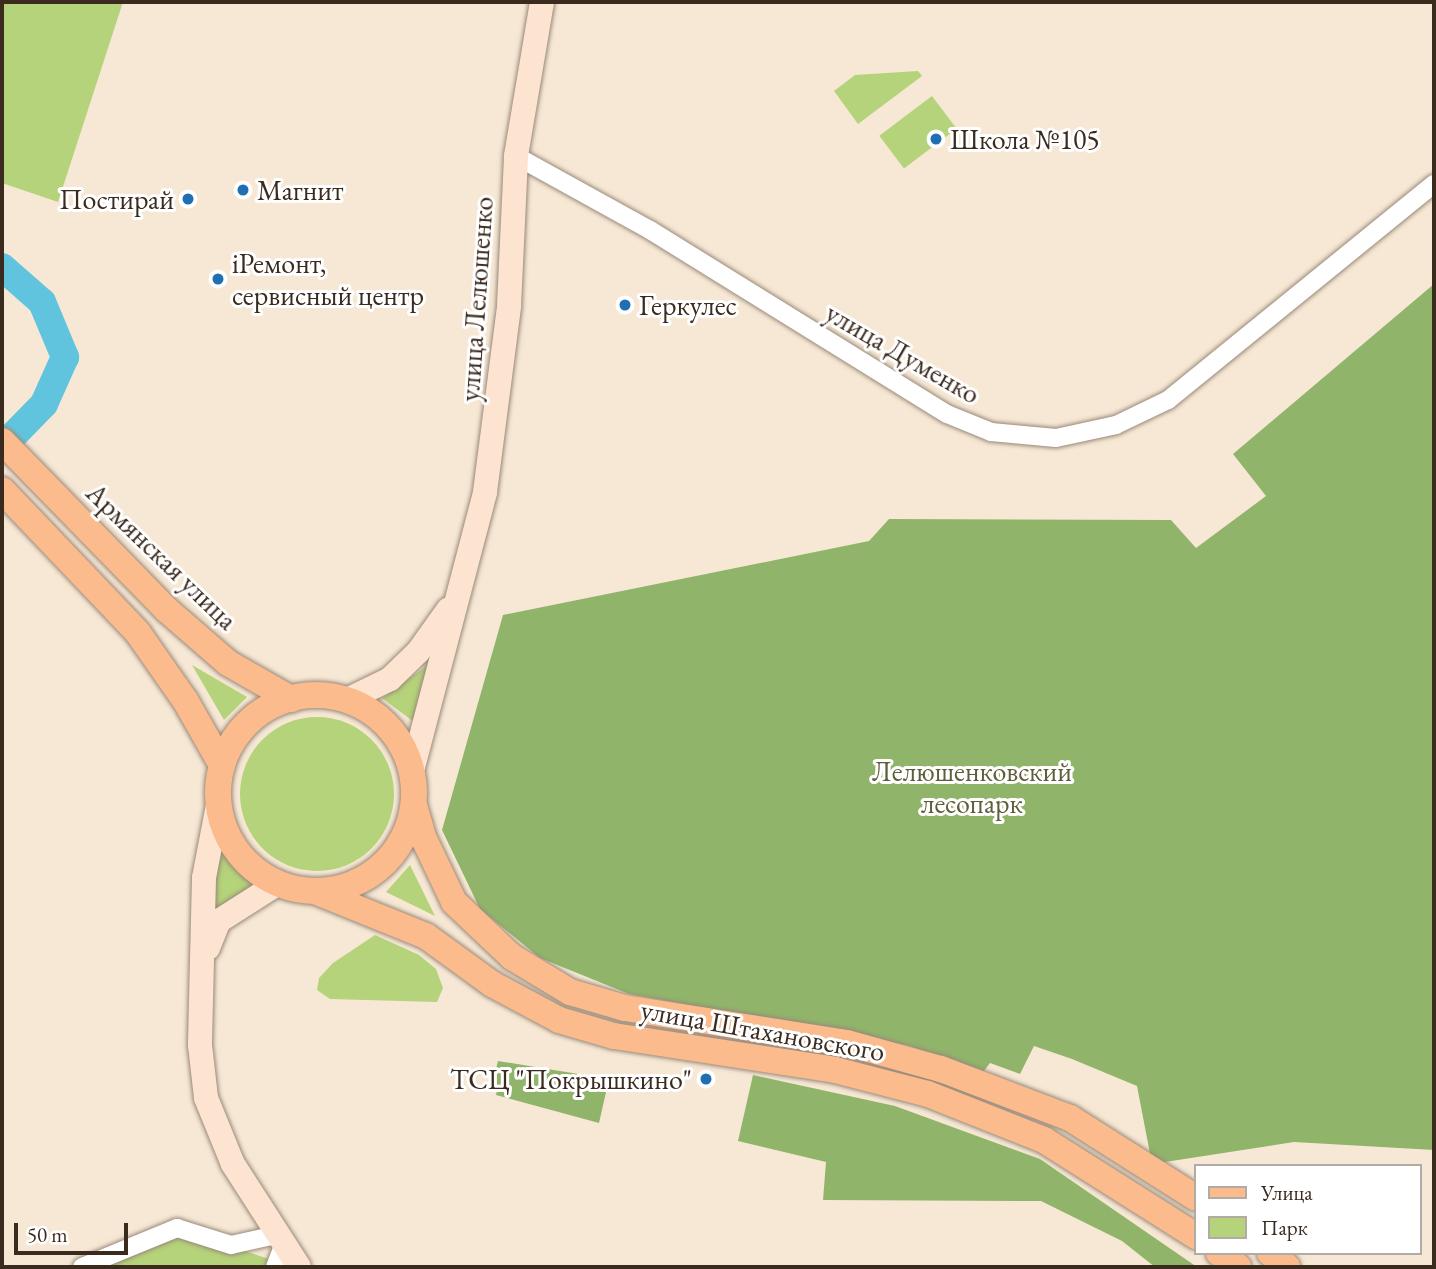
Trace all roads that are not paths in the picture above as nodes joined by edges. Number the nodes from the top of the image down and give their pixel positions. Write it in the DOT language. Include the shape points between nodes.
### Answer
graph roads {
  1 [pos="542,2"];
  2 [pos="516,156"];
  3 [pos="1434,184"];
  4 [pos="2,441"];
  5 [pos="2,490"];
  6 [pos="456,597"];
  7 [pos="291,699"];
  8 [pos="347,700"];
  9 [pos="222,765"];
  10 [pos="412,771"];
  11 [pos="218,805"];
  12 [pos="414,805"];
  13 [pos="277,884"];
  14 [pos="317,892"];
  15 [pos="202,976"];
  16 [pos="1194,1197"];
  17 [pos="1194,1235"];
  18 [pos="278,1249"];
  19 [pos="1222,1255"];
  20 [pos="1272,1255"];
  21 [pos="82,1267"];
  22 [pos="299,1267"];
  23 [pos="1238,1267"];
  24 [pos="1287,1267"];
  1 -- 2 [label="street, улица Лелюшенко"];
  2 -- 3 [label="street, улица Думенко" via="650,230 947,414 991,432 1056,438 1116,425 1168,400"];
  2 -- 6 [label="street, улица Лелюшенко" via="509,306 497,415 485,492"];
  4 -- 7 [label="main road, Армянская улица" via="167,610 228,663"];
  5 -- 9 [label="main road" via="138,633 186,700"];
  6 -- 8 [label="street" via="418,652 390,679"];
  6 -- 10 [label="street, улица Лелюшенко"];
  7 -- 8 [label="main road"];
  7 -- 9 [label="main road" via="247,724"];
  8 -- 10 [label="main road" via="382,721 402,745"];
  9 -- 11 [label="main road"];
  10 -- 12 [label="main road"];
  11 -- 13 [label="main road" via="231,842 250,866"];
  11 -- 15 [label="street" via="204,878"];
  12 -- 14 [label="main road" via="404,839 382,867 352,885"];
  12 -- 16 [label="main road, улица Штахановского" via="424,839 454,902 512,957 570,992 625,1008 847,1043 941,1069 1070,1118"];
  13 -- 14 [label="main road"];
  13 -- 15 [label="street" via="219,921 212,931"];
  14 -- 17 [label="main road, улица Штахановского" via="426,936 492,984 559,1020 614,1036 835,1070 940,1099 1044,1140"];
  15 -- 18 [label="street" via="200,1045 206,1098 233,1164"];
  18 -- 21 [label="street" via="231,1245 177,1228"];
  18 -- 22 [label="street"];
  19 -- 23 [label="main road"];
  20 -- 24 [label="main road"];
}
